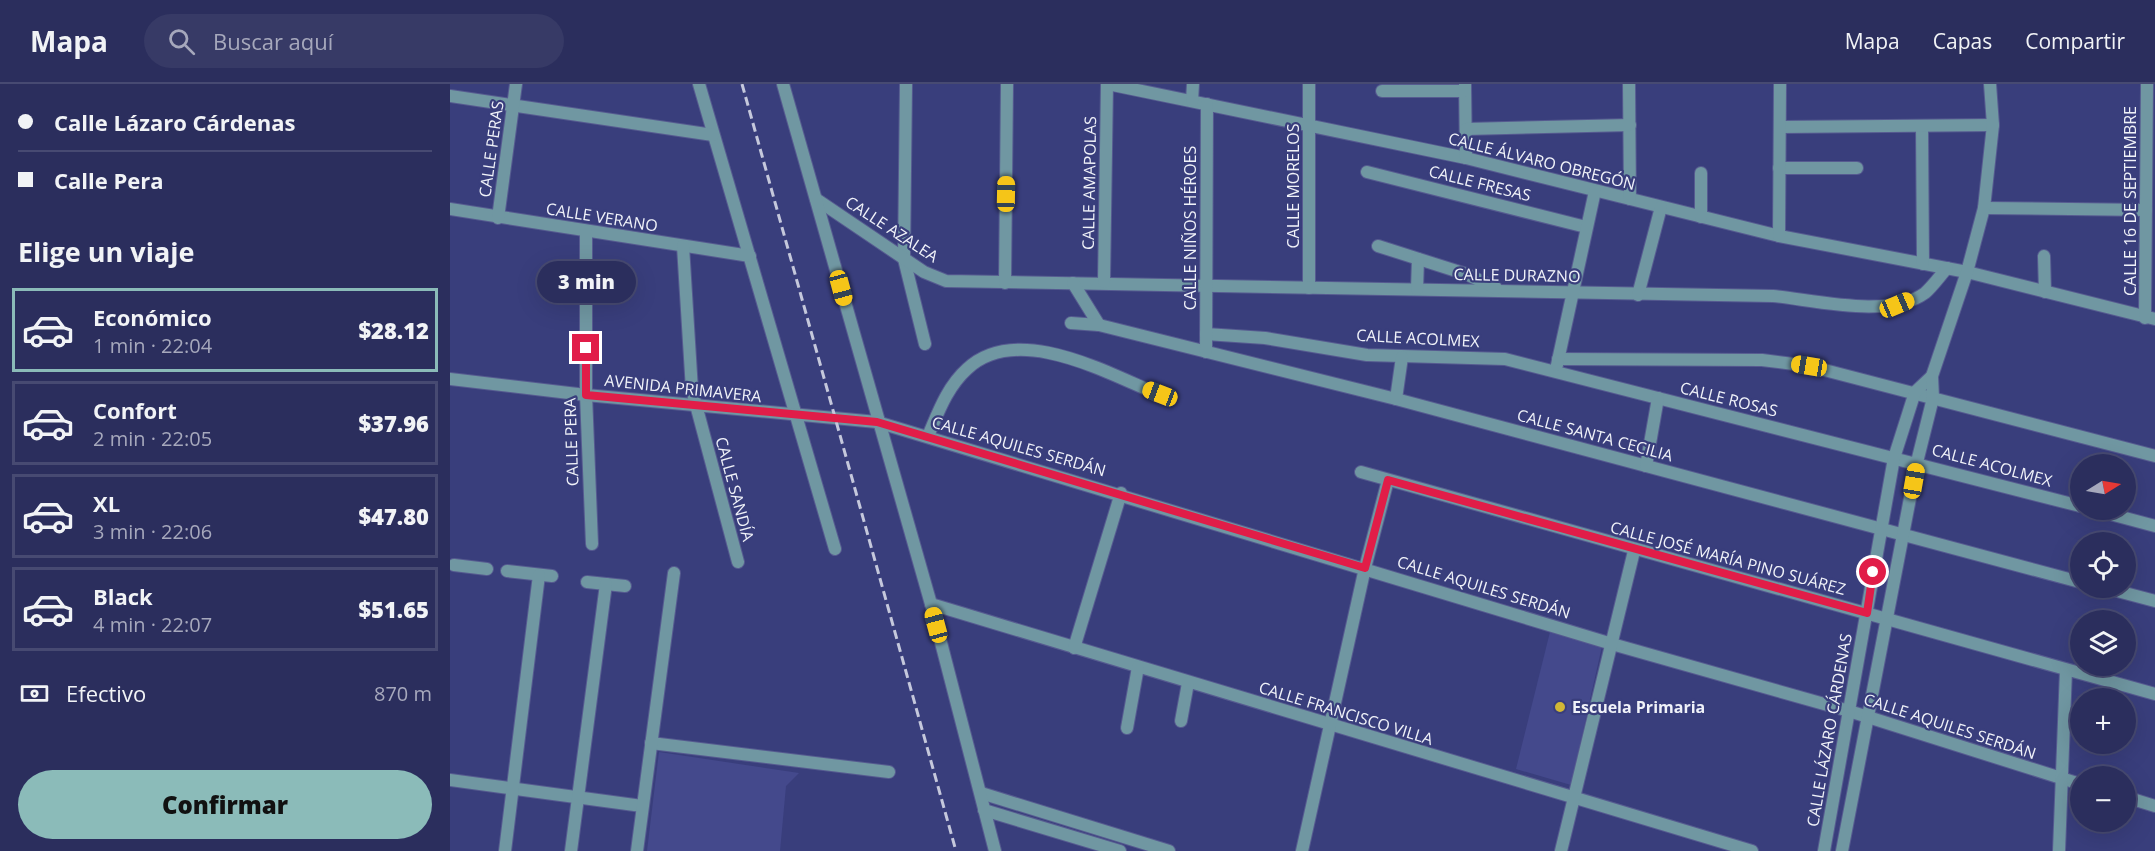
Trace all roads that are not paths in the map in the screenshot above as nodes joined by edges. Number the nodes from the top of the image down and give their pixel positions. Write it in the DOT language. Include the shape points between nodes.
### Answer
graph roads {
  1 [pos="516,84"];
  2 [pos="699,84"];
  3 [pos="783,84"];
  4 [pos="906,84"];
  5 [pos="1007,84"];
  6 [pos="1107,84"];
  7 [pos="1193,84"];
  8 [pos="1309,84"];
  9 [pos="1629,84"];
  10 [pos="1780,84"];
  11 [pos="1990,84"];
  12 [pos="2147,84"];
  13 [pos="1465,88"];
  14 [pos="1382,91"];
  15 [pos="450,96"];
  16 [pos="1192,101"];
  17 [pos="1207,104"];
  18 [pos="514,106"];
  19 [pos="1630,125"];
  20 [pos="1993,125"];
  21 [pos="1309,126"];
  22 [pos="1922,126"];
  23 [pos="1780,127"];
  24 [pos="2151,127"];
  25 [pos="1466,129"];
  26 [pos="713,135"];
  27 [pos="1466,158"];
  28 [pos="1779,168"];
  29 [pos="1857,168"];
  30 [pos="1367,172"];
  31 [pos="1701,173"];
  32 [pos="1595,191"];
  33 [pos="816,199"];
  34 [pos="1629,199"];
  35 [pos="1661,207"];
  36 [pos="1983,208"];
  37 [pos="450,210"];
  38 [pos="2146,210"];
  39 [pos="1701,217"];
  40 [pos="498,218"];
  41 [pos="1586,227"];
  42 [pos="586,231"];
  43 [pos="1779,236"];
  44 [pos="683,246"];
  45 [pos="1378,246"];
  46 [pos="750,256"];
  47 [pos="2044,256"];
  48 [pos="904,259"];
  49 [pos="1418,259"];
  50 [pos="1923,264"];
  51 [pos="1947,268"];
  52 [pos="1968,272"];
  53 [pos="1104,282"];
  54 [pos="1005,283"];
  55 [pos="1073,283"];
  56 [pos="1206,284"];
  57 [pos="1309,288"];
  58 [pos="1417,289"];
  59 [pos="1501,290"];
  60 [pos="1571,292"];
  61 [pos="2044,292"];
  62 [pos="1638,295"];
  63 [pos="2150,318"];
  64 [pos="1071,323"];
  65 [pos="1099,325"];
  66 [pos="1206,334"];
  67 [pos="925,344"];
  68 [pos="1206,352"];
  69 [pos="1402,357"];
  70 [pos="1557,365"];
  71 [pos="1932,376"];
  72 [pos="450,379"];
  73 [pos="1915,392"];
  74 [pos="1160,394"];
  75 [pos="586,395"];
  76 [pos="1658,398"];
  77 [pos="1933,398"];
  78 [pos="1396,399"];
  79 [pos="696,405"];
  80 [pos="795,415"];
  81 [pos="877,422"];
  82 [pos="928,436"];
  83 [pos="2155,456"];
  84 [pos="1894,458"];
  85 [pos="1917,462"];
  86 [pos="1646,466"];
  87 [pos="1361,472"];
  88 [pos="1388,480"];
  89 [pos="1121,493"];
  90 [pos="2070,503"];
  91 [pos="2132,520"];
  92 [pos="2155,526"];
  93 [pos="1879,530"];
  94 [pos="1904,537"];
  95 [pos="592,544"];
  96 [pos="835,549"];
  97 [pos="1634,551"];
  98 [pos="738,562"];
  99 [pos="454,565"];
  100 [pos="1365,568"];
  101 [pos="487,569"];
  102 [pos="507,571"];
  103 [pos="674,573"];
  104 [pos="2070,579"];
  105 [pos="587,582"];
  106 [pos="606,584"];
  107 [pos="625,586"];
  108 [pos="2136,596"];
  109 [pos="2155,601"];
  110 [pos="931,604"];
  111 [pos="1867,613"];
  112 [pos="1886,619"];
  113 [pos="1612,644"];
  114 [pos="1074,648"];
  115 [pos="1138,667"];
  116 [pos="2066,670"];
  117 [pos="1188,683"];
  118 [pos="2155,694"];
  119 [pos="1849,711"];
  120 [pos="1867,717"];
  121 [pos="1181,721"];
  122 [pos="1330,726"];
  123 [pos="1127,728"];
  124 [pos="651,743"];
  125 [pos="889,772"];
  126 [pos="2060,778"];
  127 [pos="450,780"];
  128 [pos="2070,781"];
  129 [pos="513,788"];
  130 [pos="981,793"];
  131 [pos="578,797"];
  132 [pos="1572,798"];
  133 [pos="2136,800"];
  134 [pos="642,806"];
  135 [pos="2155,806"];
  136 [pos="984,810"];
  137 [pos="505,851"];
  138 [pos="571,851"];
  139 [pos="637,851"];
  140 [pos="995,851"];
  141 [pos="1120,851"];
  142 [pos="1169,851"];
  143 [pos="1302,851"];
  144 [pos="1561,851"];
  145 [pos="1752,851"];
  146 [pos="1824,851"];
  147 [pos="1842,851"];
  148 [pos="2059,851"];
  1 -- 18 [label="street, CALLE PERAS"];
  2 -- 26 [label="street"];
  3 -- 33 [label="street"];
  4 -- 48 [label="street"];
  5 -- 54 [label="street"];
  6 -- 16 [label="street, CALLE ÁLVARO OBREGÓN"];
  6 -- 53 [label="street, CALLE AMAPOLAS"];
  7 -- 16 [label="street"];
  8 -- 21 [label="street, CALLE MORELOS"];
  9 -- 19 [label="street"];
  10 -- 23 [label="street"];
  11 -- 20 [label="street, CALLE LÁZARO CÁRDENAS"];
  12 -- 24 [label="street, CALLE 16 DE SEPTIEMBRE"];
  13 -- 14 [label="street"];
  13 -- 25 [label="street"];
  15 -- 18 [label="street"];
  16 -- 17 [label="street, CALLE ÁLVARO OBREGÓN"];
  17 -- 21 [label="street, CALLE ÁLVARO OBREGÓN"];
  17 -- 56 [label="street, CALLE NIÑOS HÉROES"];
  18 -- 26 [label="street"];
  18 -- 40 [label="street, CALLE PERAS"];
  19 -- 25 [label="street"];
  19 -- 34 [label="street"];
  20 -- 22 [label="street"];
  20 -- 36 [label="street, CALLE LÁZARO CÁRDENAS"];
  21 -- 27 [label="street, CALLE ÁLVARO OBREGÓN"];
  21 -- 57 [label="street, CALLE MORELOS"];
  22 -- 23 [label="street"];
  22 -- 50 [label="street"];
  23 -- 28 [label="street"];
  24 -- 38 [label="street, CALLE 16 DE SEPTIEMBRE"];
  25 -- 27 [label="street"];
  26 -- 46 [label="street"];
  27 -- 32 [label="street, CALLE ÁLVARO OBREGÓN"];
  28 -- 29 [label="street"];
  28 -- 43 [label="street"];
  30 -- 41 [label="street, CALLE FRESAS"];
  31 -- 39 [label="street"];
  32 -- 34 [label="street, CALLE ÁLVARO OBREGÓN"];
  32 -- 41 [label="street"];
  33 -- 48 [label="street, CALLE AZALEA"];
  33 -- 81 [label="street"];
  34 -- 35 [label="street, CALLE ÁLVARO OBREGÓN"];
  35 -- 39 [label="street, CALLE ÁLVARO OBREGÓN"];
  35 -- 62 [label="street"];
  36 -- 38 [label="street"];
  36 -- 52 [label="street, CALLE LÁZARO CÁRDENAS"];
  37 -- 40 [label="street, CALLE VERANO"];
  38 -- 63 [label="street, CALLE 16 DE SEPTIEMBRE"];
  39 -- 43 [label="street, CALLE ÁLVARO OBREGÓN"];
  40 -- 42 [label="street, CALLE VERANO"];
  41 -- 60 [label="street"];
  42 -- 44 [label="street, CALLE VERANO"];
  42 -- 75 [label="street, CALLE PERA"];
  43 -- 50 [label="street, CALLE ÁLVARO OBREGÓN"];
  44 -- 46 [label="street, CALLE VERANO"];
  44 -- 79 [label="street, CALLE SANDÍA"];
  45 -- 49 [label="street"];
  46 -- 80 [label="street"];
  47 -- 61 [label="street"];
  48 -- 54 [label="street, CALLE AZALEA" via="946,281"];
  48 -- 67 [label="street"];
  49 -- 58 [label="street"];
  49 -- 59 [label="street"];
  50 -- 51 [label="street, CALLE ÁLVARO OBREGÓN"];
  51 -- 52 [label="street, CALLE ÁLVARO OBREGÓN"];
  51 -- 62 [label="street, CALLE DURAZNO" via="1924,293 1897,305 1773,296"];
  52 -- 61 [label="street, CALLE ÁLVARO OBREGÓN"];
  52 -- 71 [label="street, CALLE LÁZARO CÁRDENAS"];
  53 -- 55 [label="street, CALLE DURAZNO"];
  53 -- 56 [label="street, CALLE DURAZNO"];
  54 -- 55 [label="street, CALLE AZALEA"];
  55 -- 65 [label="street"];
  56 -- 57 [label="street, CALLE DURAZNO"];
  56 -- 66 [label="street, CALLE NIÑOS HÉROES"];
  57 -- 58 [label="street, CALLE DURAZNO"];
  58 -- 59 [label="street, CALLE DURAZNO"];
  59 -- 60 [label="street, CALLE DURAZNO"];
  60 -- 62 [label="street, CALLE DURAZNO"];
  60 -- 70 [label="street"];
  61 -- 63 [label="street, CALLE ÁLVARO OBREGÓN"];
  64 -- 65 [label="street, CALLE SANTA CECILIA"];
  65 -- 68 [label="street, CALLE SANTA CECILIA"];
  66 -- 68 [label="street, CALLE NIÑOS HÉROES"];
  66 -- 69 [label="street, CALLE ACOLMEX"];
  68 -- 78 [label="street, CALLE SANTA CECILIA"];
  69 -- 70 [label="street, CALLE ACOLMEX" via="1505,359"];
  69 -- 78 [label="street"];
  70 -- 73 [label="street" via="1762,360 1809,366"];
  70 -- 76 [label="street, CALLE ROSAS"];
  71 -- 73 [label="street, CALLE LÁZARO CÁRDENAS"];
  71 -- 77 [label="street, CALLE LÁZARO CÁRDENAS"];
  72 -- 75 [label="street, AVENIDA PRIMAVERA"];
  73 -- 77 [label="street"];
  73 -- 84 [label="street, CALLE LÁZARO CÁRDENAS"];
  74 -- 82 [label="street" via="1036,349 1014,348 967,368 947,394"];
  75 -- 79 [label="street, AVENIDA PRIMAVERA"];
  75 -- 95 [label="street, CALLE PERA"];
  76 -- 84 [label="street, CALLE ROSAS"];
  76 -- 86 [label="street"];
  77 -- 83 [label="street"];
  77 -- 85 [label="street, CALLE LÁZARO CÁRDENAS"];
  78 -- 86 [label="street, CALLE SANTA CECILIA"];
  79 -- 80 [label="street, AVENIDA PRIMAVERA"];
  79 -- 98 [label="street, CALLE SANDÍA"];
  80 -- 81 [label="street, AVENIDA PRIMAVERA"];
  80 -- 96 [label="street"];
  81 -- 82 [label="street, CALLE AQUILES SERDÁN"];
  81 -- 110 [label="street"];
  82 -- 89 [label="street, CALLE AQUILES SERDÁN"];
  84 -- 85 [label="street, CALLE ACOLMEX"];
  84 -- 93 [label="street, CALLE LÁZARO CÁRDENAS"];
  85 -- 90 [label="street, CALLE ACOLMEX"];
  85 -- 94 [label="street, CALLE LÁZARO CÁRDENAS"];
  86 -- 93 [label="street, CALLE SANTA CECILIA"];
  87 -- 88 [label="street, CALLE JOSÉ MARÍA PINO SUÁREZ"];
  88 -- 97 [label="street, CALLE JOSÉ MARÍA PINO SUÁREZ"];
  88 -- 100 [label="street"];
  89 -- 100 [label="street, CALLE AQUILES SERDÁN"];
  89 -- 114 [label="street"];
  91 -- 92 [label="street"];
  93 -- 94 [label="street, CALLE SANTA CECILIA"];
  93 -- 111 [label="street, CALLE LÁZARO CÁRDENAS"];
  94 -- 104 [label="street, CALLE SANTA CECILIA"];
  94 -- 112 [label="street, CALLE LÁZARO CÁRDENAS"];
  97 -- 111 [label="street, CALLE JOSÉ MARÍA PINO SUÁREZ"];
  97 -- 113 [label="street"];
  99 -- 101 [label="street"];
  100 -- 113 [label="street, CALLE AQUILES SERDÁN"];
  100 -- 122 [label="street"];
  102 -- 129 [label="street" via="546,575"];
  103 -- 124 [label="street"];
  105 -- 106 [label="street"];
  106 -- 107 [label="street"];
  106 -- 131 [label="street"];
  108 -- 109 [label="street"];
  110 -- 114 [label="street, CALLE FRANCISCO VILLA"];
  110 -- 130 [label="street"];
  111 -- 112 [label="street, CALLE JOSÉ MARÍA PINO SUÁREZ"];
  111 -- 119 [label="street, CALLE LÁZARO CÁRDENAS"];
  112 -- 116 [label="street, CALLE JOSÉ MARÍA PINO SUÁREZ"];
  112 -- 120 [label="street, CALLE LÁZARO CÁRDENAS"];
  113 -- 119 [label="street, CALLE AQUILES SERDÁN"];
  113 -- 132 [label="street"];
  114 -- 115 [label="street, CALLE FRANCISCO VILLA"];
  115 -- 117 [label="street, CALLE FRANCISCO VILLA"];
  115 -- 123 [label="street"];
  116 -- 118 [label="street, CALLE JOSÉ MARÍA PINO SUÁREZ"];
  116 -- 126 [label="street"];
  117 -- 121 [label="street"];
  117 -- 122 [label="street, CALLE FRANCISCO VILLA"];
  119 -- 120 [label="street, CALLE AQUILES SERDÁN"];
  119 -- 146 [label="street, CALLE LÁZARO CÁRDENAS"];
  120 -- 126 [label="street, CALLE AQUILES SERDÁN"];
  120 -- 147 [label="street, CALLE LÁZARO CÁRDENAS"];
  122 -- 132 [label="street, CALLE FRANCISCO VILLA"];
  122 -- 143 [label="street"];
  124 -- 125 [label="street"];
  124 -- 134 [label="street"];
  126 -- 128 [label="street, CALLE AQUILES SERDÁN"];
  126 -- 148 [label="street"];
  127 -- 129 [label="street"];
  129 -- 131 [label="street"];
  129 -- 137 [label="street"];
  130 -- 136 [label="street"];
  130 -- 142 [label="street"];
  131 -- 134 [label="street"];
  131 -- 138 [label="street"];
  132 -- 144 [label="street"];
  132 -- 145 [label="street, CALLE FRANCISCO VILLA"];
  133 -- 135 [label="street"];
  134 -- 139 [label="street"];
  136 -- 140 [label="street"];
  136 -- 141 [label="street"];
}
